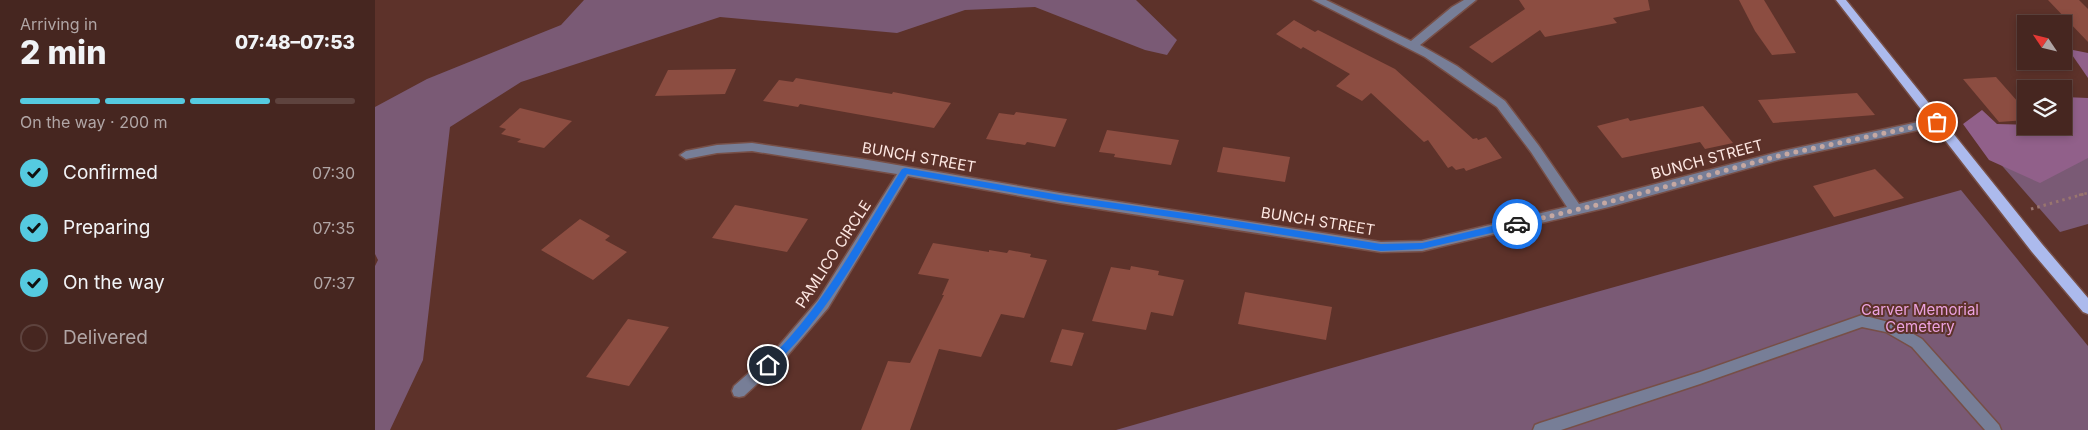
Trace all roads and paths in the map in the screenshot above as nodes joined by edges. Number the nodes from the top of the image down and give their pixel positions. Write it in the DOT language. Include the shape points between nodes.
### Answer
graph roads {
  1 [pos="1318,0"];
  2 [pos="1471,0"];
  3 [pos="1841,0"];
  4 [pos="1413,45"];
  5 [pos="1937,122"];
  6 [pos="686,155"];
  7 [pos="905,171"];
  8 [pos="2088,193"];
  9 [pos="1576,210"];
  10 [pos="2011,214"];
  11 [pos="2088,308"];
  12 [pos="739,391"];
  13 [pos="1540,430"];
  14 [pos="1994,430"];
  1 -- 4 [label="street"];
  2 -- 4 [label="street"];
  3 -- 5 [label="main road"];
  4 -- 9 [label="street" via="1501,104"];
  5 -- 9 [label="street, BUNCH STREET" via="1782,155"];
  5 -- 10 [label="main road"];
  6 -- 7 [label="street, BUNCH STREET" via="752,147"];
  7 -- 9 [label="street, BUNCH STREET" via="1381,247 1422,246"];
  7 -- 12 [label="street, PAMLICO CIRCLE" via="823,304 782,352"];
  8 -- 10 [label="path"];
  10 -- 11 [label="main road"];
  13 -- 14 [label="street" via="1862,321 1882,323 1917,343"];
}
